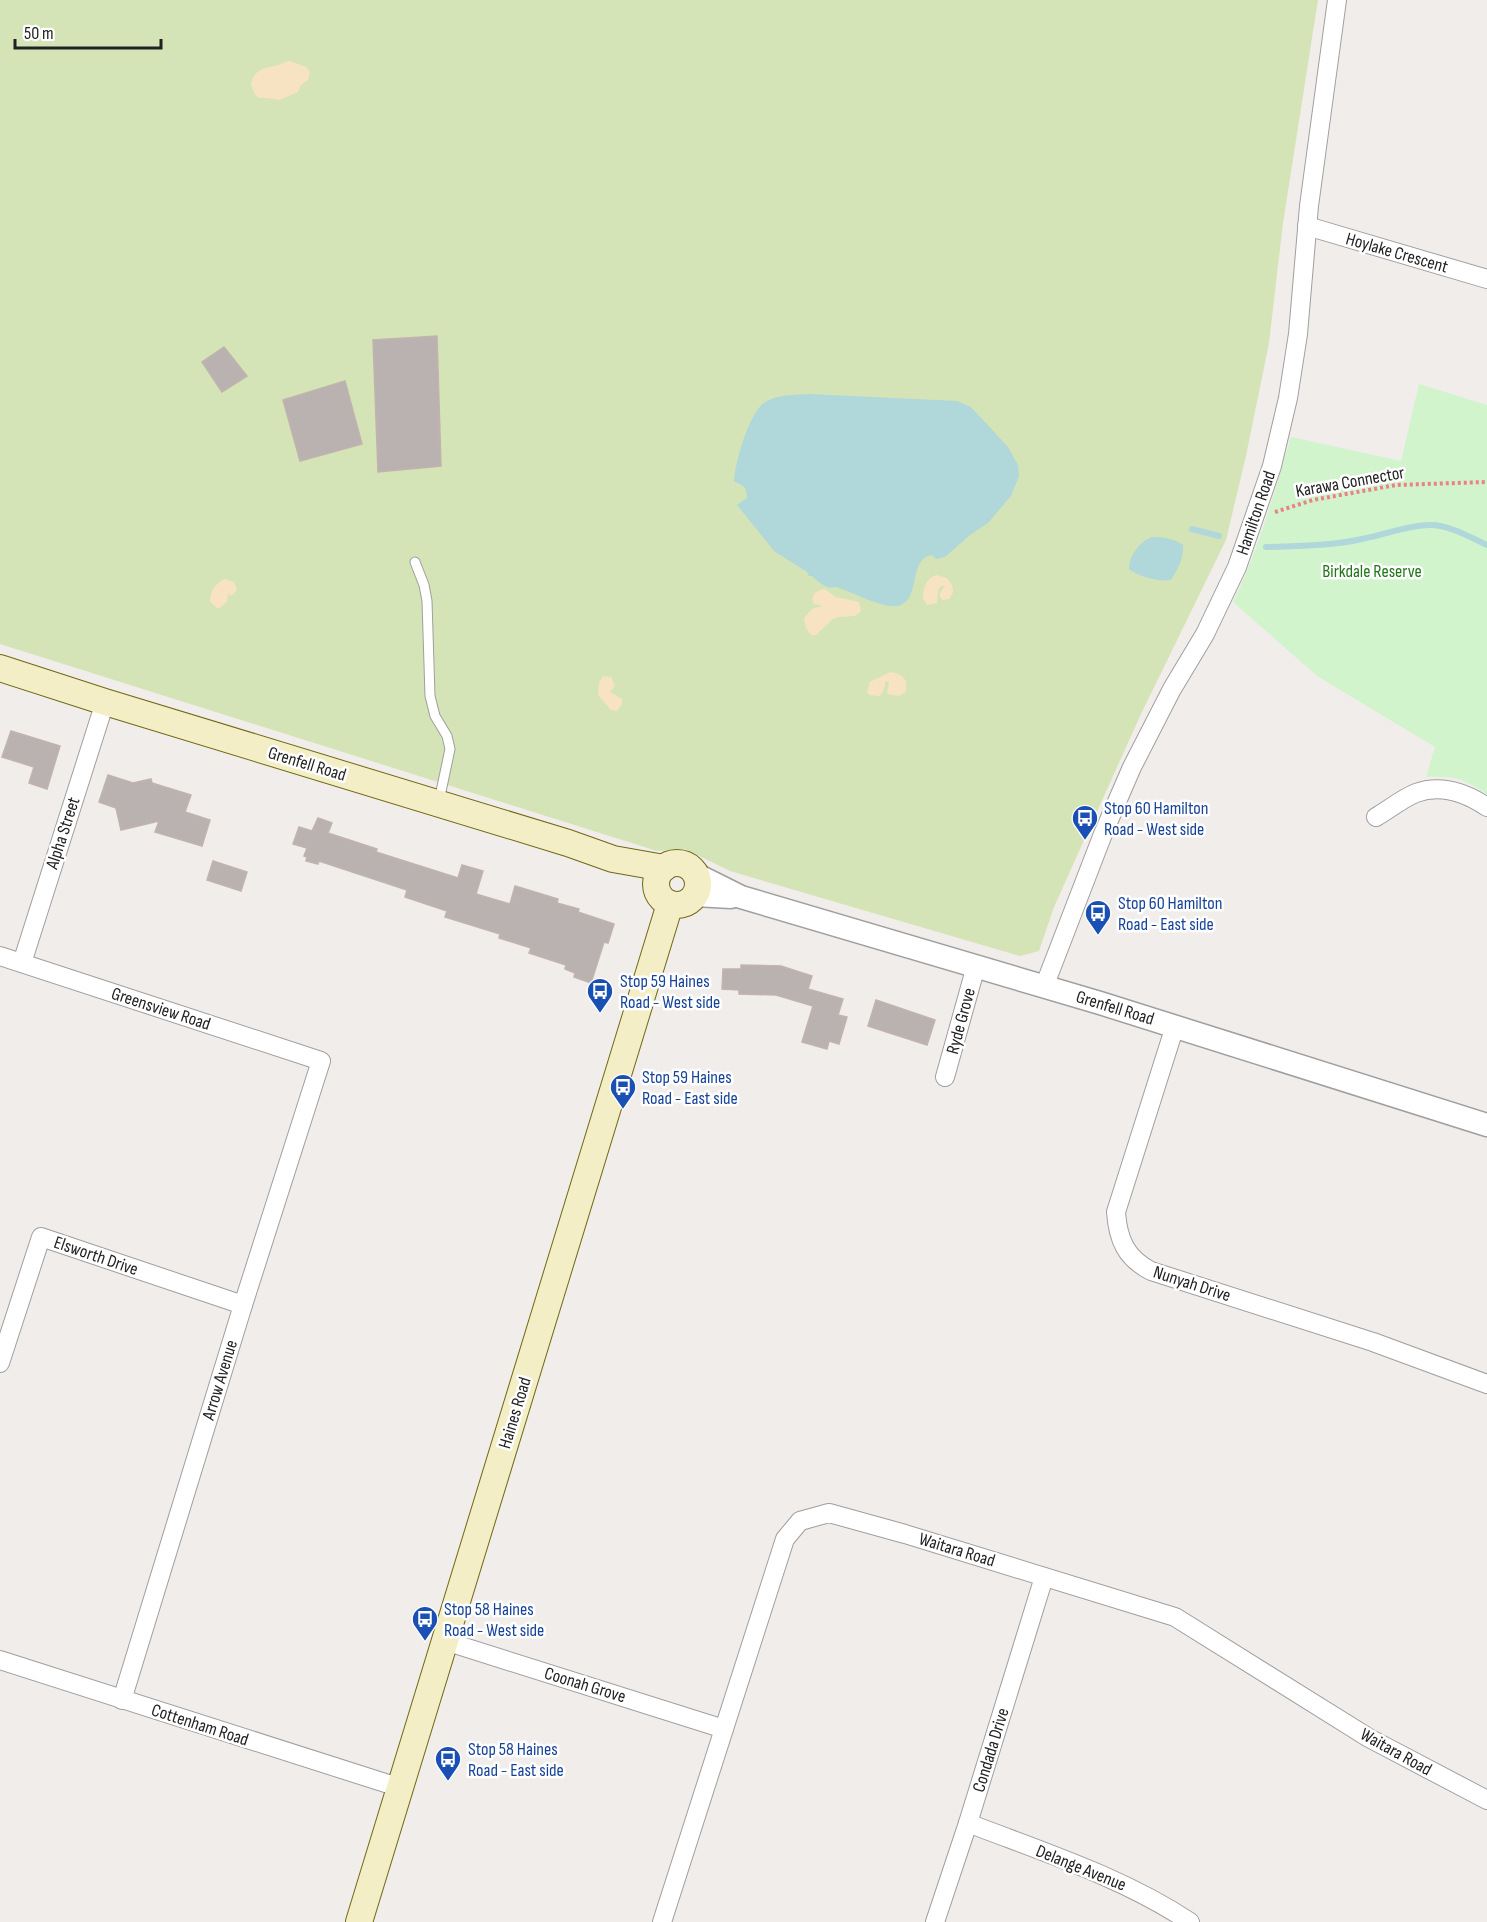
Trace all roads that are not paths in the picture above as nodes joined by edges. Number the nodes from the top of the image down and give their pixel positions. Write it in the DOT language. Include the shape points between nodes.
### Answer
graph roads {
  1 [pos="1337,0"];
  2 [pos="1307,226"];
  3 [pos="1487,279"];
  4 [pos="415,562"];
  5 [pos="0,668"];
  6 [pos="105,702"];
  7 [pos="438,804"];
  8 [pos="1487,807"];
  9 [pos="1376,818"];
  10 [pos="696,885"];
  11 [pos="663,886"];
  12 [pos="0,956"];
  13 [pos="22,963"];
  14 [pos="976,966"];
  15 [pos="1044,987"];
  16 [pos="1175,1026"];
  17 [pos="321,1061"];
  18 [pos="945,1077"];
  19 [pos="1487,1125"];
  20 [pos="243,1305"];
  21 [pos="0,1363"];
  22 [pos="1487,1384"];
  23 [pos="1044,1577"];
  24 [pos="446,1641"];
  25 [pos="0,1660"];
  26 [pos="122,1700"];
  27 [pos="724,1729"];
  28 [pos="401,1788"];
  29 [pos="1487,1800"];
  30 [pos="968,1823"];
  31 [pos="359,1922"];
  32 [pos="662,1922"];
  33 [pos="935,1922"];
  34 [pos="1190,1922"];
  1 -- 2 [label="street, Hamilton Road"];
  2 -- 3 [label="street, Hoylake Crescent"];
  2 -- 15 [label="street, Hamilton Road" via="1298,334 1287,398 1255,518 1205,634 1132,767"];
  4 -- 7 [label="lane" via="427,601 432,708 450,749"];
  5 -- 6 [label="main road, Grenfell Road"];
  6 -- 7 [label="main road, Grenfell Road"];
  6 -- 13 [label="street, Alpha Street"];
  7 -- 11 [label="main road, Grenfell Road" via="614,859"];
  8 -- 9 [label="street" via="1473,797 1446,789 1416,793"];
  10 -- 11 [label="main road" via="686,903 677,905"];
  10 -- 11 [label="main road" via="692,868 672,863"];
  10 -- 14 [label="street, Grenfell Road"];
  11 -- 24 [label="main road, Haines Road"];
  12 -- 13 [label="street, Greensview Road"];
  13 -- 17 [label="street, Greensview Road"];
  14 -- 15 [label="street, Grenfell Road"];
  14 -- 18 [label="street, Ryde Grove"];
  15 -- 16 [label="street, Grenfell Road"];
  16 -- 19 [label="street, Grenfell Road"];
  16 -- 22 [label="street, Nunyah Drive" via="1116,1212 1118,1235 1130,1255 1151,1271 1373,1342"];
  17 -- 20 [label="street, Arrow Avenue"];
  20 -- 21 [label="street, Elsworth Drive" via="41,1237"];
  20 -- 26 [label="street, Arrow Avenue"];
  23 -- 27 [label="street, Waitara Road" via="829,1513 800,1521 785,1539"];
  23 -- 29 [label="street, Waitara Road" via="1175,1617 1369,1738"];
  23 -- 30 [label="street, Condada Drive"];
  24 -- 27 [label="street, Coonah Grove"];
  24 -- 28 [label="main road, Haines Road"];
  25 -- 26 [label="street, Cottenham Road"];
  26 -- 28 [label="street, Cottenham Road"];
  27 -- 32 [label="street, Waitara Road"];
  28 -- 31 [label="main road, Haines Road"];
  30 -- 33 [label="street, Condada Drive"];
  30 -- 34 [label="street, Delange Avenue" via="1100,1874 1158,1901"];
}
